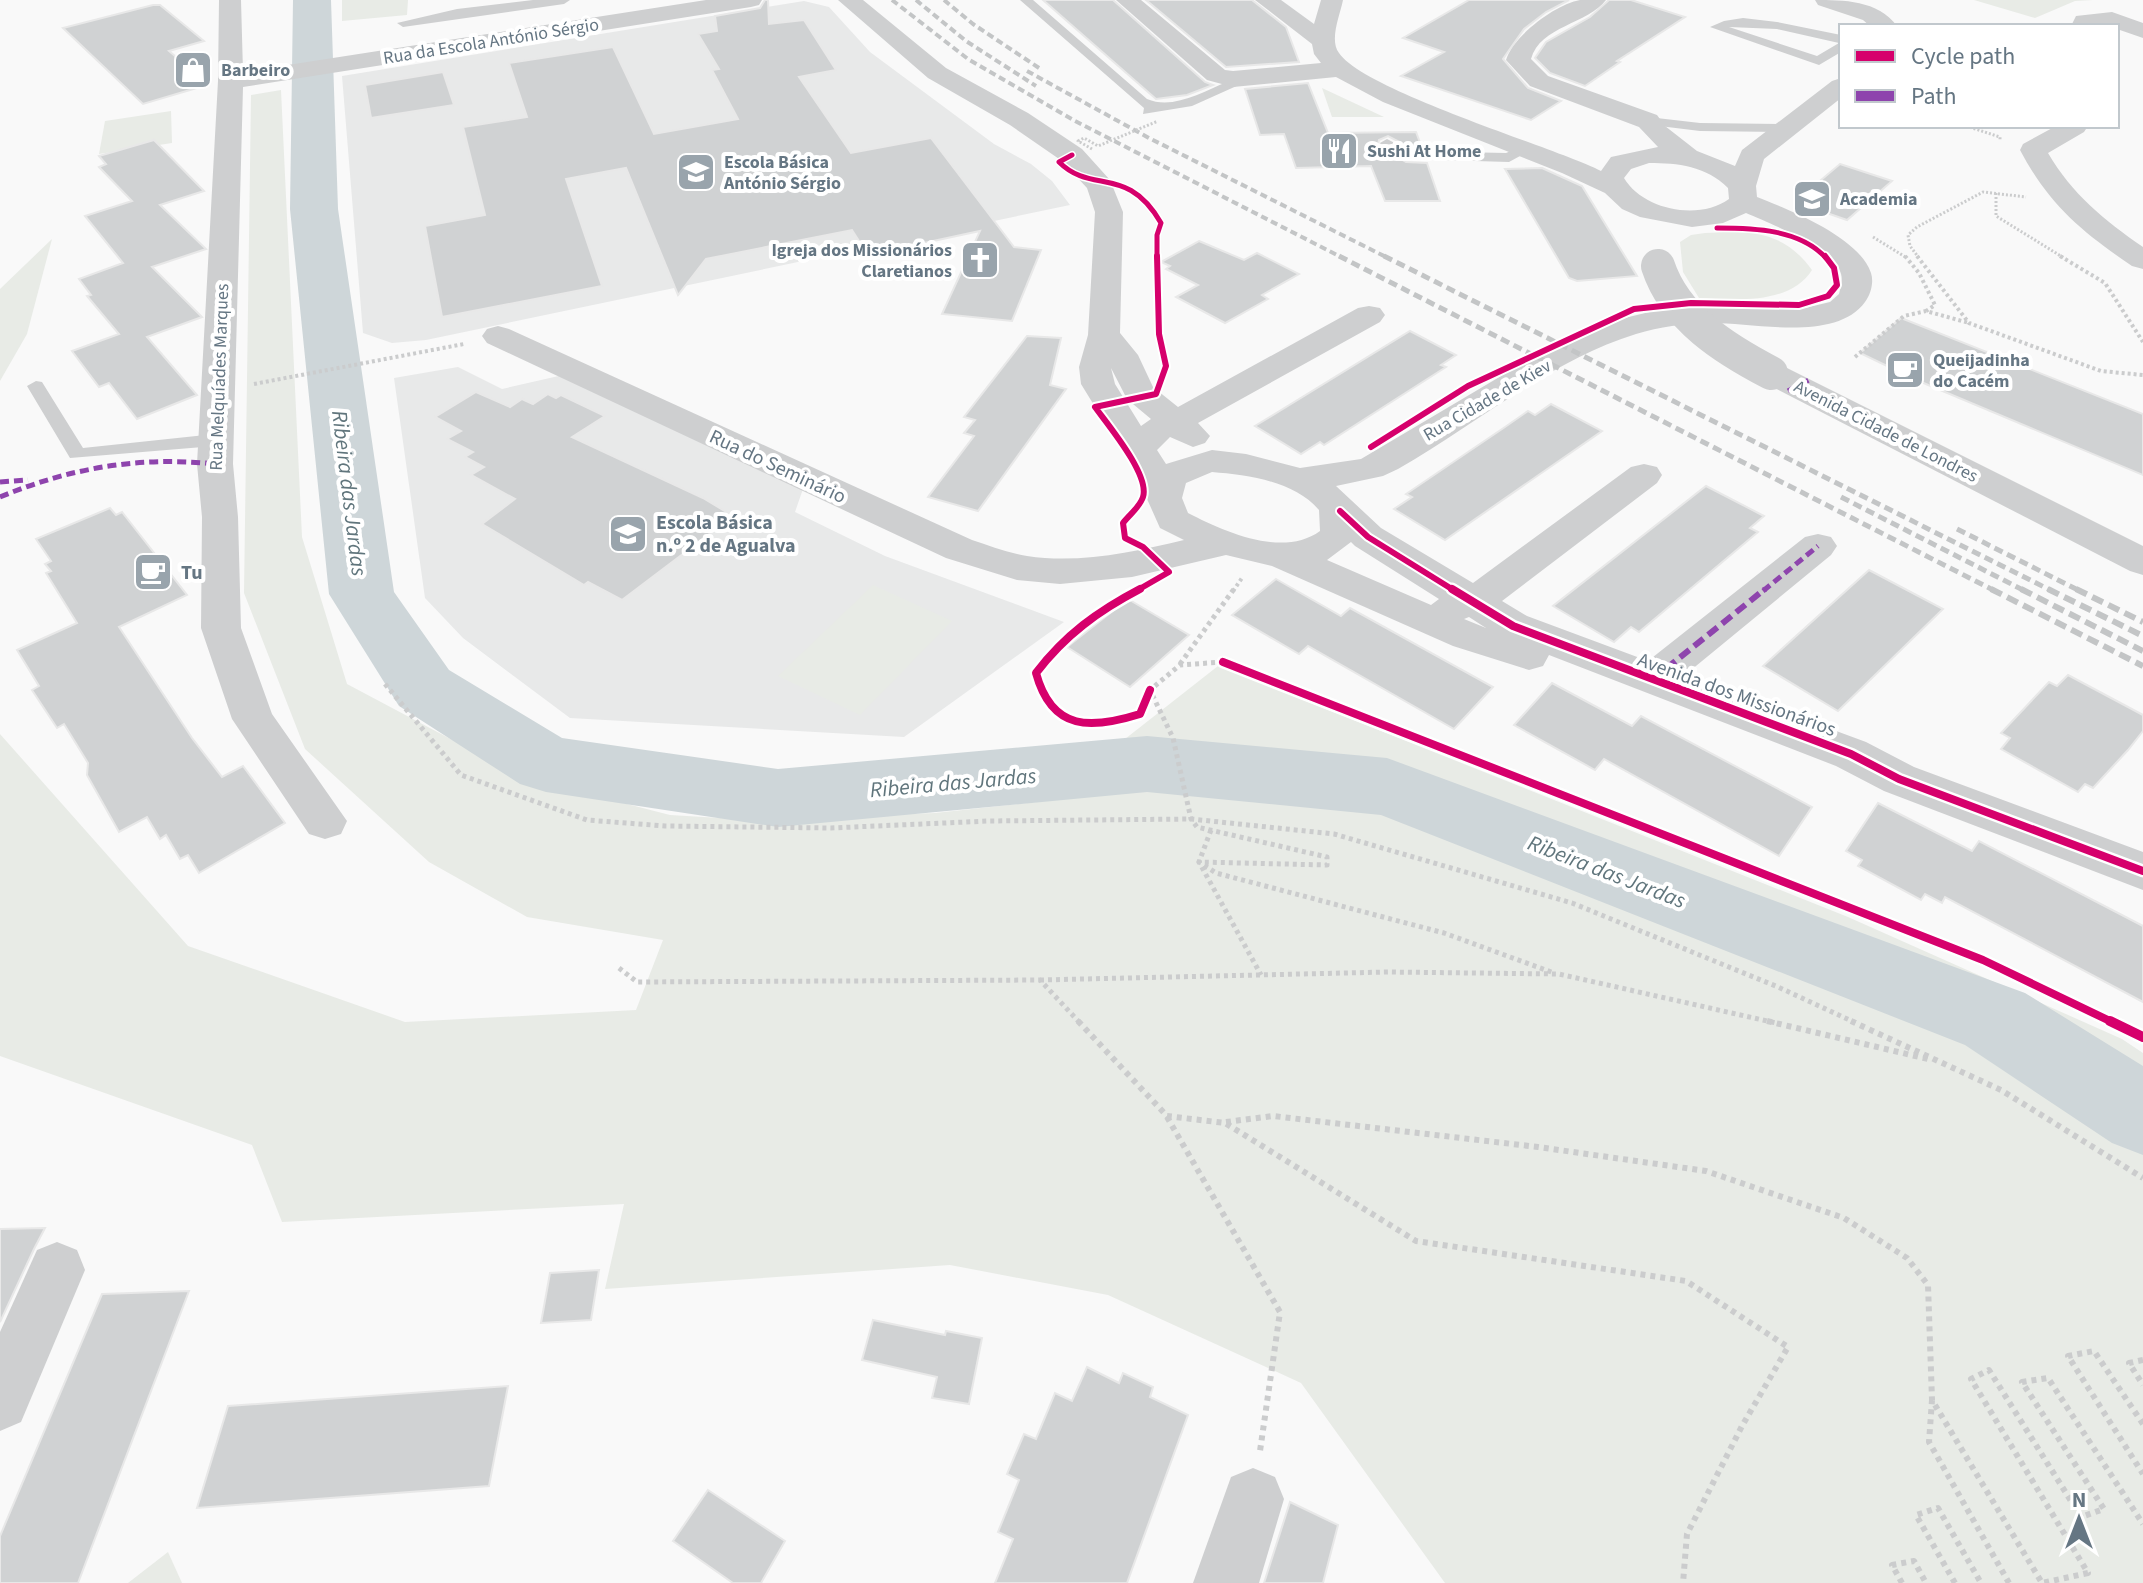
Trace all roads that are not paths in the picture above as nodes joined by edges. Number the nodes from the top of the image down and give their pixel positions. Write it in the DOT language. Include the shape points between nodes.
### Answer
graph roads {
  1 [pos="230,0"];
  2 [pos="566,0"];
  3 [pos="751,0"];
  4 [pos="849,0"];
  5 [pos="1026,0"];
  6 [pos="1127,0"];
  7 [pos="1266,0"];
  8 [pos="1332,0"];
  9 [pos="1595,0"];
  10 [pos="1826,0"];
  11 [pos="457,6"];
  12 [pos="403,23"];
  13 [pos="1882,24"];
  14 [pos="2083,24"];
  15 [pos="571,29"];
  16 [pos="2143,31"];
  17 [pos="1839,39"];
  18 [pos="1324,42"];
  19 [pos="1839,47"];
  20 [pos="1339,69"];
  21 [pos="1233,79"];
  22 [pos="231,81"];
  23 [pos="1839,88"];
  24 [pos="1788,128"];
  25 [pos="2072,128"];
  26 [pos="1646,142"];
  27 [pos="1387,143"];
  28 [pos="1538,152"];
  29 [pos="1752,156"];
  30 [pos="1693,159"];
  31 [pos="1621,194"];
  32 [pos="1743,194"];
  33 [pos="1703,217"];
  34 [pos="1818,239"];
  35 [pos="2143,260"];
  36 [pos="1658,266"];
  37 [pos="1369,315"];
  38 [pos="1104,335"];
  39 [pos="498,336"];
  40 [pos="36,386"];
  41 [pos="1172,420"];
  42 [pos="215,440"];
  43 [pos="1139,450"];
  44 [pos="1228,461"];
  45 [pos="1372,467"];
  46 [pos="1644,475"];
  47 [pos="1298,479"];
  48 [pos="1165,505"];
  49 [pos="1338,507"];
  50 [pos="1226,543"];
  51 [pos="1818,546"];
  52 [pos="1272,554"];
  53 [pos="2143,562"];
  54 [pos="1066,572"];
  55 [pos="1387,599"];
  56 [pos="1474,602"];
  57 [pos="1652,680"];
  58 [pos="1899,779"];
  59 [pos="325,821"];
  60 [pos="2143,871"];
  61 [pos="57,1270"];
  62 [pos="0,1401"];
  63 [pos="1253,1499"];
  64 [pos="1226,1583"];
  1 -- 22 [label="street, Rua Melquíades Marques"];
  2 -- 11 [label="lane"];
  2 -- 15 [label="street"];
  3 -- 15 [label="street, Rua da Escola António Sérgio"];
  4 -- 38 [label="street" via="937,73 1072,155 1100,186 1109,212"];
  5 -- 21 [label="lane" via="1155,114 1234,84"];
  6 -- 21 [label="street" via="1216,75"];
  7 -- 18 [label="street"];
  8 -- 18 [label="street"];
  9 -- 26 [label="street" via="1529,39 1518,60 1539,81"];
  10 -- 13 [label="street"];
  11 -- 12 [label="lane"];
  14 -- 16 [label="street" via="2112,19"];
  15 -- 22 [label="street, Rua da Escola António Sérgio"];
  17 -- 19 [label="lane" via="1778,26 1725,22 1716,27 1819,61"];
  18 -- 20 [label="street"];
  20 -- 21 [label="street"];
  20 -- 28 [label="street" via="1375,89"];
  22 -- 42 [label="street, Rua Melquíades Marques"];
  23 -- 24 [label="street"];
  24 -- 26 [label="lane" via="1700,127"];
  24 -- 29 [label="street"];
  25 -- 35 [label="street" via="2033,150 2043,169 2080,218"];
  26 -- 28 [label="street" via="1583,160"];
  26 -- 30 [label="street"];
  26 -- 31 [label="street" via="1613,170 1610,178"];
  27 -- 28 [label="lane" via="1407,155 1509,158"];
  28 -- 31 [label="street"];
  29 -- 30 [label="street"];
  29 -- 32 [label="street"];
  30 -- 32 [label="street, Rua Cidade de Kiev" via="1725,171"];
  31 -- 33 [label="street, Rua Cidade de Kiev" via="1662,214"];
  31 -- 36 [label="street, Avenida Cidade de Londres" via="1642,222"];
  32 -- 33 [label="street" via="1728,213"];
  32 -- 34 [label="street, Rua Cidade de Kiev"];
  33 -- 34 [label="street, Rua Cidade de Kiev" via="1763,222"];
  33 -- 36 [label="street" via="1661,235"];
  34 -- 45 [label="street, Rua Cidade de Kiev" via="1848,260 1858,282 1852,300 1830,314 1797,319 1714,315 1626,325 1539,369"];
  36 -- 53 [label="street, Avenida Cidade de Londres, bridge" via="1669,294 1714,338 1771,373"];
  37 -- 41 [label="street" via="1199,411"];
  38 -- 41 [label="street" via="1122,355 1139,392"];
  38 -- 43 [label="street" via="1095,367 1098,384"];
  39 -- 54 [label="street, Rua do Seminário" via="959,549 1033,570"];
  40 -- 42 [label="lane" via="77,454"];
  41 -- 43 [label="street" via="1152,431"];
  41 -- 44 [label="street"];
  42 -- 59 [label="street, Rua Melquíades Marques" via="221,628 253,719"];
  43 -- 48 [label="street"];
  44 -- 47 [label="street"];
  44 -- 48 [label="street" via="1182,469 1169,478"];
  45 -- 47 [label="street, Rua Cidade de Kiev"];
  45 -- 49 [label="street, Rua Cidade de Kiev"];
  46 -- 56 [label="street, Avenida dos Missionários"];
  47 -- 49 [label="street, Avenida dos Missionários"];
  48 -- 50 [label="street, Avenida dos Missionários" via="1173,520"];
  48 -- 54 [label="street"];
  49 -- 52 [label="street" via="1340,528 1334,539 1308,553"];
  49 -- 56 [label="street, Avenida dos Missionários" via="1368,537"];
  50 -- 52 [label="street, Avenida dos Missionários"];
  50 -- 54 [label="street, Rua do Seminário" via="1157,560"];
  51 -- 57 [label="street"];
  52 -- 55 [label="street, Avenida dos Missionários"];
  55 -- 56 [label="street, Avenida dos Missionários" via="1451,611"];
  55 -- 58 [label="street, Avenida dos Missionários" via="1467,636 1845,772"];
  56 -- 57 [label="street, Avenida dos Missionários" via="1513,626"];
  57 -- 58 [label="street, Avenida dos Missionários" via="1851,754"];
  58 -- 60 [label="street, Avenida dos Missionários"];
  61 -- 62 [label="street"];
  63 -- 64 [label="street"];
}
